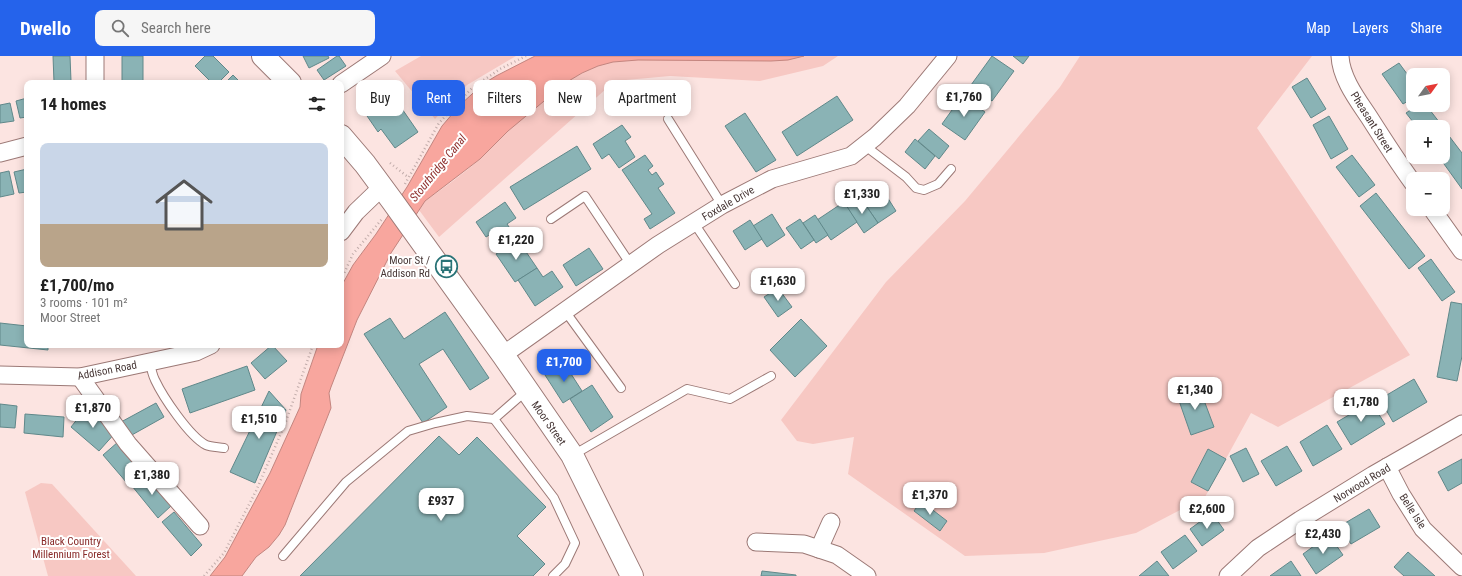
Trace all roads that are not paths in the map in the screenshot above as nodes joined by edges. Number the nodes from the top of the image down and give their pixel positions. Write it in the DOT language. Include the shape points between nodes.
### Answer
graph roads {
  1 [pos="94,56"];
  2 [pos="263,56"];
  3 [pos="382,56"];
  4 [pos="948,56"];
  5 [pos="1340,56"];
  6 [pos="95,80"];
  7 [pos="287,80"];
  8 [pos="344,82"];
  9 [pos="668,119"];
  10 [pos="344,140"];
  11 [pos="864,145"];
  12 [pos="24,147"];
  13 [pos="0,153"];
  14 [pos="951,169"];
  15 [pos="1406,173"];
  16 [pos="388,195"];
  17 [pos="722,205"];
  18 [pos="1437,216"];
  19 [pos="551,219"];
  20 [pos="694,223"];
  21 [pos="344,228"];
  22 [pos="1462,251"];
  23 [pos="631,265"];
  24 [pos="735,284"];
  25 [pos="565,311"];
  26 [pos="205,348"];
  27 [pos="503,355"];
  28 [pos="150,362"];
  29 [pos="0,375"];
  30 [pos="771,376"];
  31 [pos="80,377"];
  32 [pos="621,388"];
  33 [pos="527,391"];
  34 [pos="494,419"];
  35 [pos="1462,424"];
  36 [pos="224,448"];
  37 [pos="572,455"];
  38 [pos="1388,467"];
  39 [pos="831,522"];
  40 [pos="200,526"];
  41 [pos="756,542"];
  42 [pos="819,549"];
  43 [pos="283,556"];
  44 [pos="1462,567"];
  45 [pos="553,576"];
  46 [pos="632,576"];
  47 [pos="867,576"];
  48 [pos="1228,576"];
  1 -- 6 [label="street"];
  2 -- 7 [label="street"];
  3 -- 8 [label="street"];
  4 -- 11 [label="street, Foxdale Drive" via="907,106"];
  5 -- 15 [label="street, Pheasant Street" via="1350,87"];
  9 -- 17 [label="lane"];
  10 -- 16 [label="street, Moor Street"];
  11 -- 14 [label="lane" via="906,177 916,188 924,190 938,184"];
  11 -- 17 [label="street, Foxdale Drive" via="851,156 772,179"];
  12 -- 13 [label="street"];
  16 -- 21 [label="street" via="356,212"];
  16 -- 27 [label="street, Moor Street"];
  17 -- 20 [label="street, Foxdale Drive"];
  18 -- 22 [label="street"];
  19 -- 23 [label="lane" via="585,196"];
  20 -- 23 [label="street, Foxdale Drive"];
  20 -- 24 [label="lane"];
  23 -- 25 [label="street, Foxdale Drive"];
  25 -- 27 [label="street, Foxdale Drive"];
  25 -- 32 [label="lane"];
  26 -- 28 [label="street, Addison Road"];
  27 -- 33 [label="street, Moor Street"];
  28 -- 31 [label="street, Addison Road"];
  28 -- 36 [label="lane" via="154,378 164,397 195,437 206,445"];
  29 -- 31 [label="street, Addison Road"];
  30 -- 37 [label="lane" via="730,399 687,389"];
  31 -- 40 [label="street" via="128,444"];
  33 -- 34 [label="lane"];
  33 -- 37 [label="street, Moor Street"];
  34 -- 43 [label="lane" via="467,416 408,431 346,482"];
  34 -- 45 [label="lane" via="554,498 575,543 565,564"];
  35 -- 38 [label="street, Norwood Road"];
  37 -- 46 [label="street, Moor Street"];
  38 -- 44 [label="street, Belle Isle" via="1423,529"];
  38 -- 48 [label="street, Norwood Road" via="1258,548"];
  39 -- 42 [label="street"];
  41 -- 42 [label="street" via="804,544"];
  42 -- 47 [label="street" via="837,555"];
}
